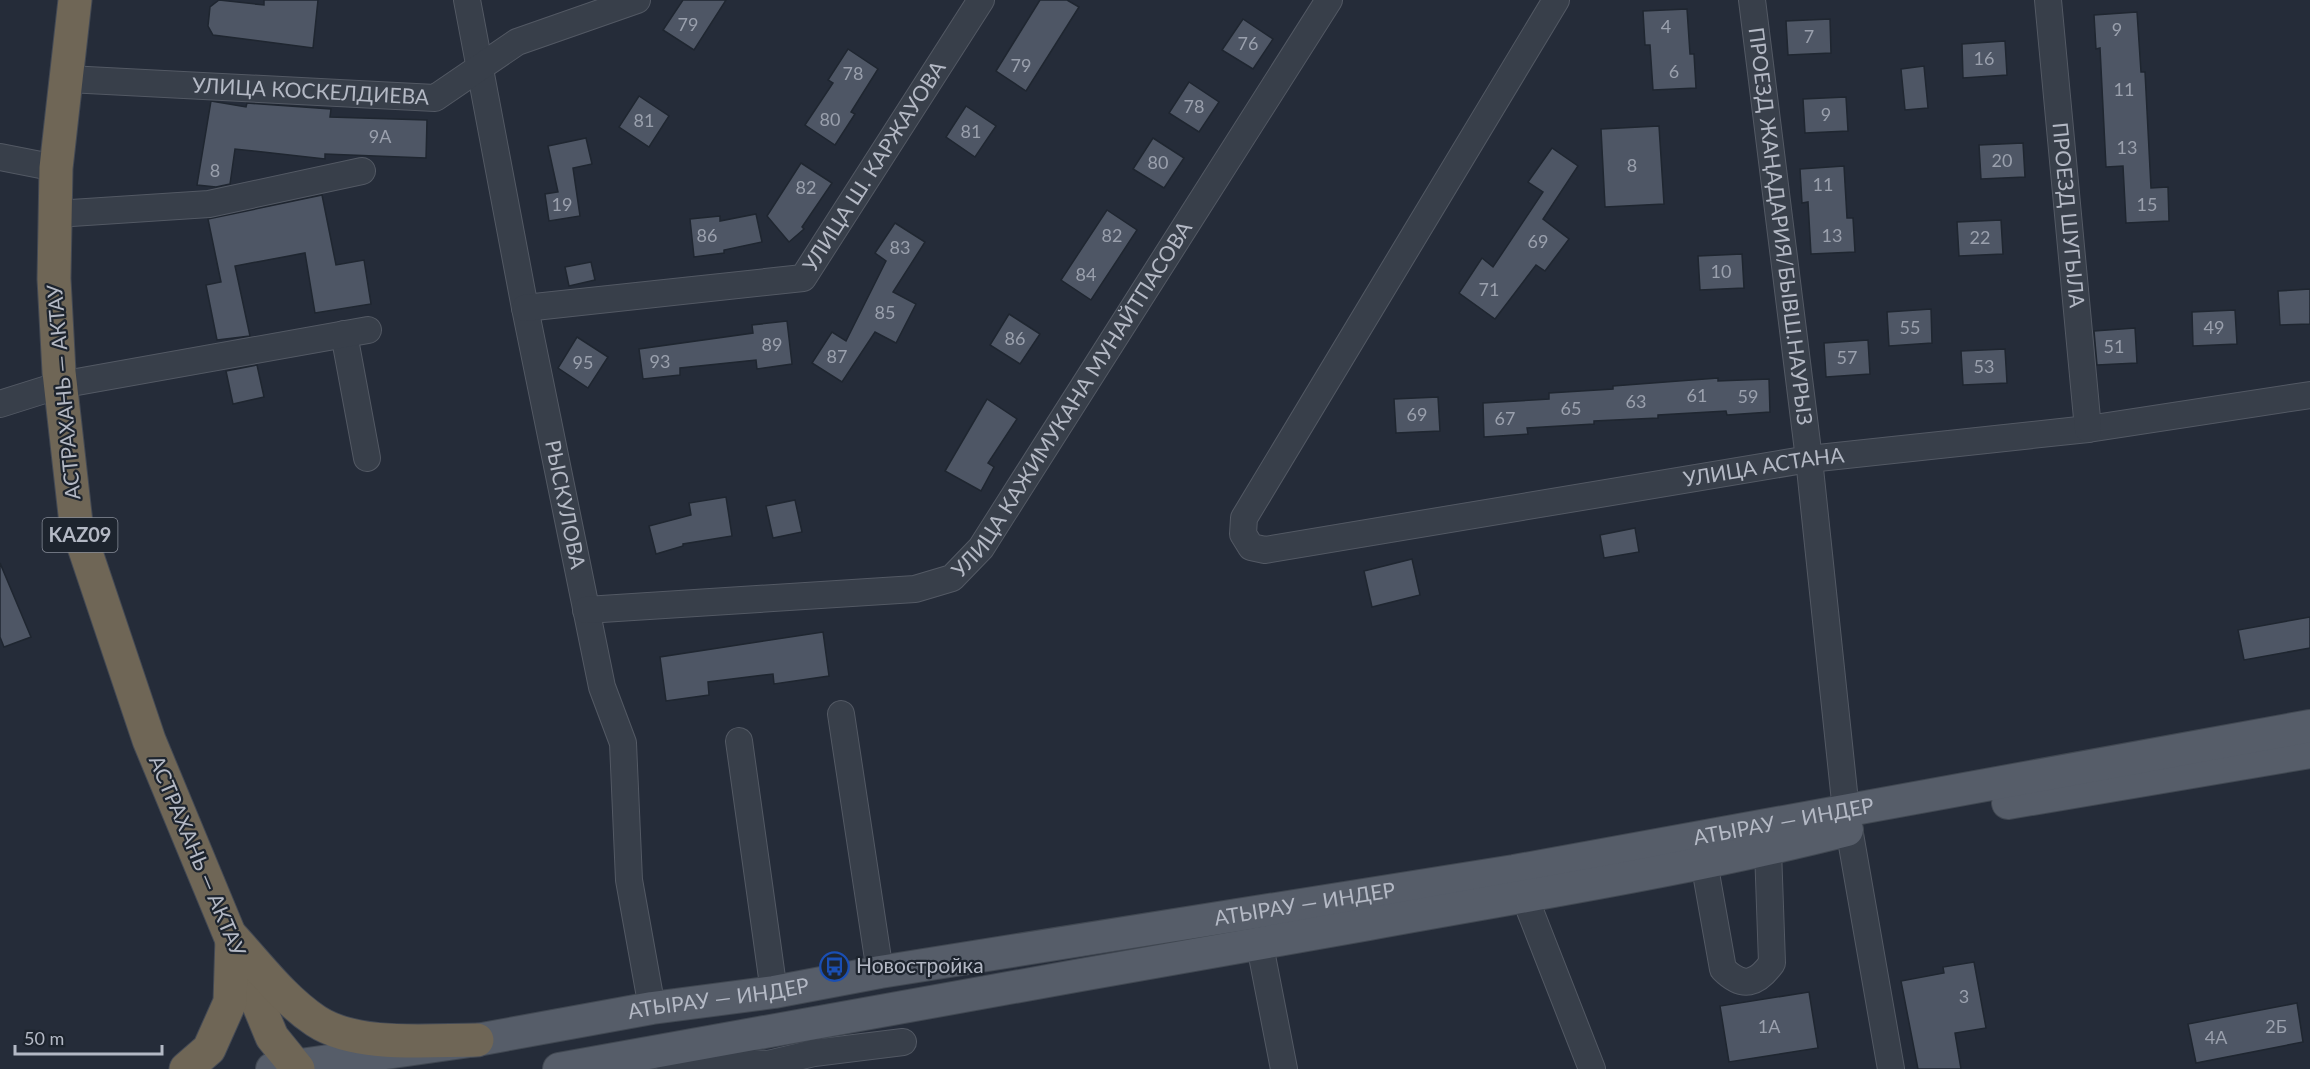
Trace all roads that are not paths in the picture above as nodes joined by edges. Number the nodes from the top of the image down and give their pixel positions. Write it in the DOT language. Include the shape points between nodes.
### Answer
graph roads {
  1 [pos="75,0"];
  2 [pos="467,0"];
  3 [pos="638,0"];
  4 [pos="981,0"];
  5 [pos="1329,0"];
  6 [pos="1556,0"];
  7 [pos="1752,0"];
  8 [pos="2048,0"];
  9 [pos="480,66"];
  10 [pos="68,79"];
  11 [pos="0,157"];
  12 [pos="56,168"];
  13 [pos="362,171"];
  14 [pos="56,214"];
  15 [pos="525,308"];
  16 [pos="60,385"];
  17 [pos="2310,395"];
  18 [pos="0,404"];
  19 [pos="2088,429"];
  20 [pos="367,458"];
  21 [pos="1809,459"];
  22 [pos="586,610"];
  23 [pos="841,714"];
  24 [pos="2310,726"];
  25 [pos="739,741"];
  26 [pos="2310,752"];
  27 [pos="1848,820"];
  28 [pos="1768,850"];
  29 [pos="1704,862"];
  30 [pos="1519,883"];
  31 [pos="1254,911"];
  32 [pos="232,937"];
  33 [pos="1260,943"];
  34 [pos="880,972"];
  35 [pos="774,992"];
  36 [pos="652,1008"];
  37 [pos="806,1022"];
  38 [pos="477,1040"];
  39 [pos="903,1042"];
  40 [pos="639,1054"];
  41 [pos="818,1061"];
  42 [pos="282,1068"];
  43 [pos="186,1069"];
  44 [pos="559,1069"];
  45 [pos="1284,1069"];
  46 [pos="1592,1069"];
  47 [pos="1891,1069"];
  1 -- 10 [label="highway, АСТРАХАНЬ — АКТАУ / KAZ09"];
  2 -- 9 [label="street, РЫСКУЛОВА"];
  3 -- 9 [label="street, УЛИЦА КОСКЕЛДИЕВА" via="517,42"];
  4 -- 15 [label="street, УЛИЦА Ш. КАРЖАУОВА" via="803,278"];
  5 -- 22 [label="street, УЛИЦА КАЖИМУКАНА МУНАЙТПАСОВА" via="981,548 952,578 915,589"];
  6 -- 21 [label="street, УЛИЦА АСТАНА" via="1244,518 1243,534 1251,547 1265,550"];
  7 -- 21 [label="street, ПРОЕЗД ЖАҢАДАРИЯ/БЫВШ.НАУРЫЗ"];
  8 -- 19 [label="street, ПРОЕЗД ШУГЫЛА"];
  9 -- 10 [label="street, УЛИЦА КОСКЕЛДИЕВА" via="435,98"];
  9 -- 15 [label="street, РЫСКУЛОВА"];
  10 -- 12 [label="highway, АСТРАХАНЬ — АКТАУ / KAZ09"];
  11 -- 12 [label="street"];
  12 -- 14 [label="highway, АСТРАХАНЬ — АКТАУ / KAZ09"];
  13 -- 14 [label="street" via="209,204"];
  14 -- 16 [label="highway, АСТРАХАНЬ — АКТАУ / KAZ09" via="54,279"];
  15 -- 22 [label="street, РЫСКУЛОВА"];
  16 -- 18 [label="street"];
  16 -- 20 [label="street" via="356,332"];
  16 -- 32 [label="highway, АСТРАХАНЬ — АКТАУ / KAZ09" via="76,523 148,740"];
  17 -- 19 [label="street, УЛИЦА АСТАНА"];
  19 -- 21 [label="street, УЛИЦА АСТАНА"];
  21 -- 27 [label="street, ПРОЕЗД ЖАҢАДАРИЯ/БЫВШ.НАУРЫЗ"];
  22 -- 36 [label="street, РЫСКУЛОВА" via="602,687 623,743 629,880"];
  23 -- 34 [label="street"];
  24 -- 27 [label="main road, АТЫРАУ — ИНДЕР"];
  25 -- 35 [label="street"];
  26 -- 27 [label="main road, АТЫРАУ — ИНДЕР"];
  27 -- 28 [label="main road, АТЫРАУ — ИНДЕР"];
  27 -- 30 [label="main road, АТЫРАУ — ИНДЕР"];
  27 -- 47 [label="street, ПРОЕЗД ЖАҢАДАРИЯ/БЫВШ.НАУРЫЗ"];
  28 -- 29 [label="main road, АТЫРАУ — ИНДЕР"];
  28 -- 29 [label="street" via="1772,963 1761,978 1748,982 1733,979 1723,969"];
  29 -- 30 [label="main road, АТЫРАУ — ИНДЕР"];
  30 -- 31 [label="main road, АТЫРАУ — ИНДЕР"];
  30 -- 33 [label="main road, АТЫРАУ — ИНДЕР"];
  30 -- 46 [label="street"];
  31 -- 33 [label="street"];
  31 -- 34 [label="main road, АТЫРАУ — ИНДЕР"];
  32 -- 38 [label="highway" via="287,996 316,1021 338,1032 399,1040"];
  32 -- 42 [label="highway, АСТРАХАНЬ — АКТАУ / KAZ09"];
  32 -- 43 [label="highway" via="230,1002 209,1049"];
  33 -- 37 [label="main road, АТЫРАУ — ИНДЕР"];
  33 -- 45 [label="street"];
  34 -- 35 [label="main road, АТЫРАУ — ИНДЕР"];
  35 -- 36 [label="main road, АТЫРАУ — ИНДЕР"];
  36 -- 38 [label="main road, АТЫРАУ — ИНДЕР"];
  37 -- 40 [label="main road, АТЫРАУ — ИНДЕР"];
  37 -- 41 [label="street"];
  38 -- 42 [label="main road, АТЫРАУ — ИНДЕР"];
  39 -- 41 [label="street"];
  40 -- 41 [label="street" via="768,1065"];
  40 -- 44 [label="main road, АТЫРАУ — ИНДЕР"];
}
